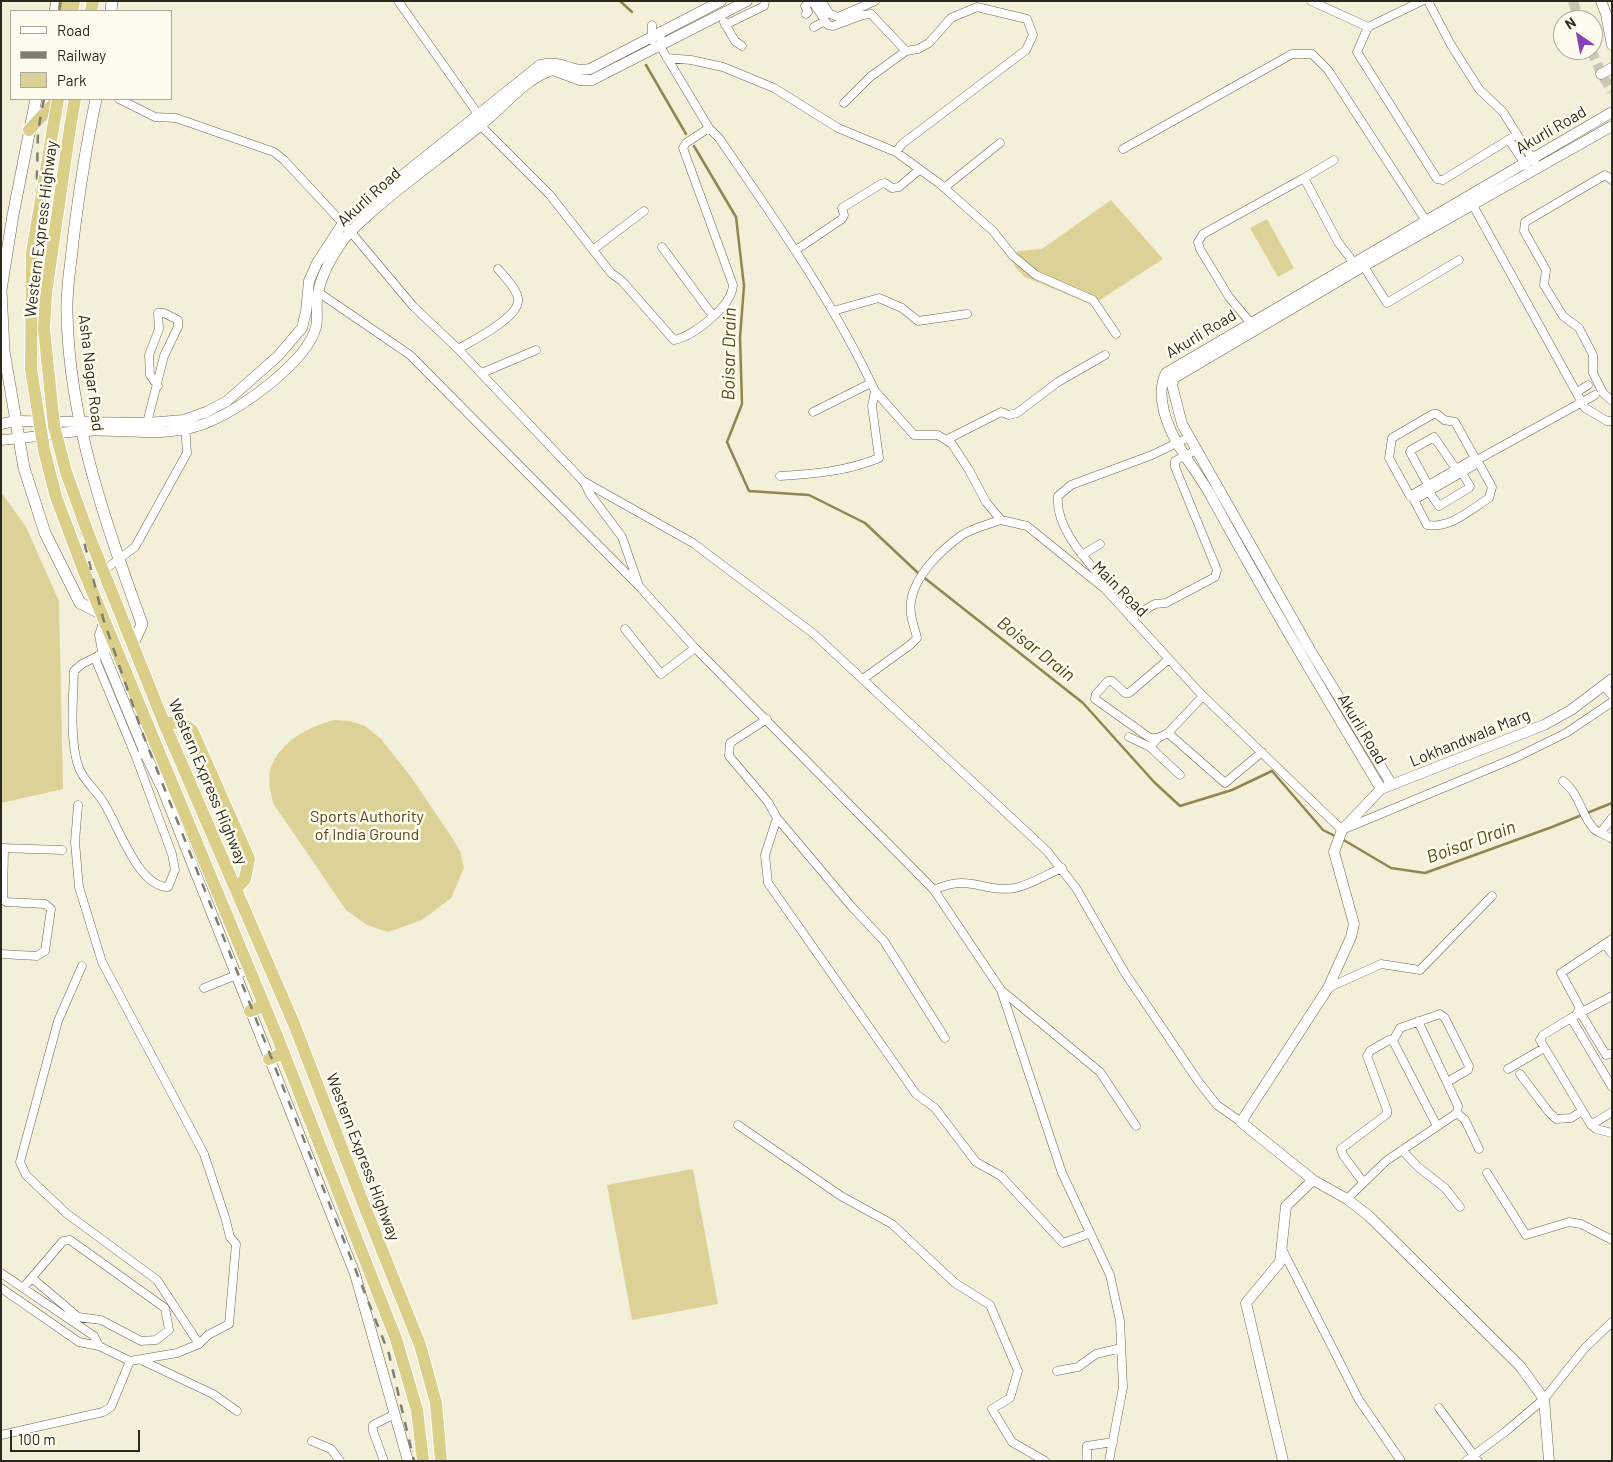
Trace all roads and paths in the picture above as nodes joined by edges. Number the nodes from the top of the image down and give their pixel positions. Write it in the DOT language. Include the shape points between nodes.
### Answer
graph roads {
  1 [pos="398,1"];
  2 [pos="720,1"];
  3 [pos="747,1"];
  4 [pos="765,1"];
  5 [pos="811,1"];
  6 [pos="821,1"];
  7 [pos="875,1"];
  8 [pos="1311,1"];
  9 [pos="1422,1"];
  10 [pos="1428,1"];
  11 [pos="1601,1"];
  12 [pos="708,7"];
  13 [pos="806,14"];
  14 [pos="717,17"];
  15 [pos="825,21"];
  16 [pos="725,25"];
  17 [pos="814,27"];
  18 [pos="1368,27"];
  19 [pos="655,30"];
  20 [pos="1611,43"];
  21 [pos="742,46"];
  22 [pos="656,48"];
  23 [pos="906,51"];
  24 [pos="667,58"];
  25 [pos="1612,68"];
  26 [pos="1601,74"];
  27 [pos="36,100"];
  28 [pos="57,100"];
  29 [pos="58,100"];
  30 [pos="75,100"];
  31 [pos="96,100"];
  32 [pos="120,100"];
  33 [pos="844,103"];
  34 [pos="1612,112"];
  35 [pos="478,114"];
  36 [pos="481,126"];
  37 [pos="1612,126"];
  38 [pos="709,128"];
  39 [pos="29,130"];
  40 [pos="1516,135"];
  41 [pos="1509,140"];
  42 [pos="1000,143"];
  43 [pos="1123,148"];
  44 [pos="896,152"];
  45 [pos="1334,160"];
  46 [pos="1528,160"];
  47 [pos="919,170"];
  48 [pos="1534,171"];
  49 [pos="1304,178"];
  50 [pos="1612,180"];
  51 [pos="944,188"];
  52 [pos="1470,200"];
  53 [pos="644,211"];
  54 [pos="343,223"];
  55 [pos="1427,224"];
  56 [pos="350,231"];
  57 [pos="662,247"];
  58 [pos="594,249"];
  59 [pos="796,250"];
  60 [pos="1459,260"];
  61 [pos="1359,263"];
  62 [pos="498,269"];
  63 [pos="318,292"];
  64 [pos="833,311"];
  65 [pos="967,314"];
  66 [pos="713,316"];
  67 [pos="1253,326"];
  68 [pos="1116,334"];
  69 [pos="458,349"];
  70 [pos="536,350"];
  71 [pos="1105,355"];
  72 [pos="1191,362"];
  73 [pos="482,374"];
  74 [pos="871,383"];
  75 [pos="1160,383"];
  76 [pos="1172,385"];
  77 [pos="1588,385"];
  78 [pos="158,386"];
  79 [pos="875,391"];
  80 [pos="1577,392"];
  81 [pos="1595,395"];
  82 [pos="1612,401"];
  83 [pos="1582,403"];
  84 [pos="813,412"];
  85 [pos="14,421"];
  86 [pos="1612,421"];
  87 [pos="147,423"];
  88 [pos="1,424"];
  89 [pos="185,425"];
  90 [pos="80,426"];
  91 [pos="1189,437"];
  92 [pos="18,439"];
  93 [pos="1,440"];
  94 [pos="946,440"];
  95 [pos="1177,442"];
  96 [pos="1196,450"];
  97 [pos="1186,455"];
  98 [pos="1477,461"];
  99 [pos="1459,471"];
  100 [pos="780,476"];
  101 [pos="584,481"];
  102 [pos="1429,489"];
  103 [pos="1229,517"];
  104 [pos="1001,520"];
  105 [pos="1100,544"];
  106 [pos="1252,550"];
  107 [pos="1082,554"];
  108 [pos="1242,556"];
  109 [pos="118,559"];
  110 [pos="103,571"];
  111 [pos="1099,575"];
  112 [pos="638,585"];
  113 [pos="102,618"];
  114 [pos="1131,618"];
  115 [pos="625,629"];
  116 [pos="133,644"];
  117 [pos="696,648"];
  118 [pos="104,651"];
  119 [pos="1169,659"];
  120 [pos="863,679"];
  121 [pos="1608,682"];
  122 [pos="1612,694"];
  123 [pos="1203,696"];
  124 [pos="1612,702"];
  125 [pos="767,719"];
  126 [pos="164,722"];
  127 [pos="1168,733"];
  128 [pos="1129,737"];
  129 [pos="1158,738"];
  130 [pos="1150,747"];
  131 [pos="1262,752"];
  132 [pos="141,755"];
  133 [pos="1180,775"];
  134 [pos="1563,782"];
  135 [pos="216,785"];
  136 [pos="1392,785"];
  137 [pos="1381,789"];
  138 [pos="194,794"];
  139 [pos="78,806"];
  140 [pos="777,818"];
  141 [pos="1612,818"];
  142 [pos="1342,831"];
  143 [pos="1598,831"];
  144 [pos="1612,839"];
  145 [pos="2,848"];
  146 [pos="62,850"];
  147 [pos="2,859"];
  148 [pos="1062,868"];
  149 [pos="236,889"];
  150 [pos="934,890"];
  151 [pos="1492,896"];
  152 [pos="1608,941"];
  153 [pos="1,954"];
  154 [pos="1612,954"];
  155 [pos="82,966"];
  156 [pos="249,970"];
  157 [pos="236,976"];
  158 [pos="204,988"];
  159 [pos="1328,988"];
  160 [pos="1001,990"];
  161 [pos="1612,996"];
  162 [pos="264,1006"];
  163 [pos="250,1011"];
  164 [pos="1576,1015"];
  165 [pos="1418,1021"];
  166 [pos="945,1038"];
  167 [pos="1393,1041"];
  168 [pos="1544,1048"];
  169 [pos="284,1053"];
  170 [pos="1612,1053"];
  171 [pos="269,1059"];
  172 [pos="1508,1069"];
  173 [pos="1520,1074"];
  174 [pos="1447,1082"];
  175 [pos="1612,1086"];
  176 [pos="1582,1110"];
  177 [pos="1457,1112"];
  178 [pos="1612,1112"];
  179 [pos="1241,1122"];
  180 [pos="738,1125"];
  181 [pos="1591,1125"];
  182 [pos="1136,1126"];
  183 [pos="1437,1126"];
  184 [pos="1611,1132"];
  185 [pos="1402,1150"];
  186 [pos="1479,1150"];
  187 [pos="1487,1173"];
  188 [pos="1313,1180"];
  189 [pos="1363,1182"];
  190 [pos="1347,1198"];
  191 [pos="1460,1207"];
  192 [pos="1088,1234"];
  193 [pos="1612,1240"];
  194 [pos="1282,1249"];
  195 [pos="1,1273"];
  196 [pos="32,1278"];
  197 [pos="1,1288"];
  198 [pos="23,1288"];
  199 [pos="49,1305"];
  200 [pos="40,1314"];
  201 [pos="97,1320"];
  202 [pos="1612,1322"];
  203 [pos="86,1332"];
  204 [pos="79,1342"];
  205 [pos="199,1344"];
  206 [pos="99,1346"];
  207 [pos="1120,1348"];
  208 [pos="130,1360"];
  209 [pos="141,1360"];
  210 [pos="1057,1371"];
  211 [pos="1544,1399"];
  212 [pos="1439,1408"];
  213 [pos="237,1410"];
  214 [pos="395,1414"];
  215 [pos="1,1435"];
  216 [pos="312,1441"];
  217 [pos="1113,1442"];
  218 [pos="1087,1458"];
  219 [pos="1476,1458"];
  220 [pos="340,1461"];
  221 [pos="384,1461"];
  222 [pos="408,1461"];
  223 [pos="423,1461"];
  224 [pos="441,1461"];
  225 [pos="1045,1461"];
  226 [pos="1109,1461"];
  227 [pos="1283,1461"];
  228 [pos="1401,1461"];
  229 [pos="1466,1461"];
  230 [pos="1549,1461"];
  1 -- 35 [label="street"];
  2 -- 12 [label="street, Akurli Road"];
  3 -- 14 [label="street, Akurli Road"];
  4 -- 16 [label="street" via="764,6"];
  5 -- 13 [label="street" via="804,6"];
  5 -- 15 [label="street"];
  6 -- 7 [label="street" via="830,14 838,17"];
  8 -- 18 [label="street"];
  9 -- 18 [label="street"];
  10 -- 40 [label="street" via="1479,89 1503,112"];
  11 -- 20 [label="street"];
  12 -- 14 [label="street"];
  12 -- 19 [label="street, Akurli Road"];
  14 -- 16 [label="street"];
  14 -- 22 [label="street, Akurli Road"];
  15 -- 17 [label="street"];
  15 -- 23 [label="street" via="833,26 870,14"];
  16 -- 21 [label="street"];
  18 -- 41 [label="street" via="1357,52 1437,180 1443,180"];
  19 -- 22 [label="street"];
  19 -- 35 [label="street, Akurli Road" via="590,69 581,71 558,62 540,65"];
  22 -- 24 [label="street"];
  22 -- 36 [label="street, Akurli Road" via="592,80 580,80 557,70 546,72"];
  23 -- 33 [label="street" via="870,76"];
  23 -- 44 [label="street" via="929,43 951,18 977,7 1027,19 1033,35 1026,50 902,144"];
  24 -- 38 [label="street"];
  24 -- 44 [label="street" via="707,63 774,88 838,128"];
  25 -- 26 [label="street"];
  27 -- 39 [label="main road"];
  28 -- 39 [label="highway"];
  29 -- 113 [label="highway, Western Express Highway, bridge" via="32,253 30,369 56,497"];
  30 -- 110 [label="highway, Western Express Highway, bridge" via="46,293 44,328 54,426 66,472"];
  31 -- 90 [label="main road, Asha Nagar Road" via="79,198 66,311"];
  32 -- 54 [label="street" via="156,117 176,118 274,152 295,170"];
  34 -- 46 [label="street, Akurli Road"];
  35 -- 54 [label="street, Akurli Road"];
  36 -- 56 [label="street, Akurli Road" via="393,193"];
  36 -- 58 [label="street" via="550,195"];
  37 -- 48 [label="street, Akurli Road"];
  38 -- 59 [label="street"];
  38 -- 66 [label="street" via="683,148 733,285 733,294"];
  39 -- 85 [label="main road" via="1,290 4,351"];
  40 -- 41 [label="street"];
  40 -- 46 [label="street"];
  41 -- 46 [label="street"];
  42 -- 51 [label="street"];
  43 -- 55 [label="street" via="1292,54 1312,54 1328,70"];
  44 -- 47 [label="street"];
  45 -- 49 [label="street"];
  46 -- 48 [label="street"];
  46 -- 52 [label="street, Akurli Road"];
  47 -- 51 [label="street"];
  47 -- 59 [label="street" via="899,187 892,188 885,182 842,208 842,219"];
  48 -- 52 [label="street, Akurli Road"];
  49 -- 61 [label="street" via="1338,242"];
  49 -- 67 [label="street" via="1203,234 1198,242 1228,297"];
  50 -- 82 [label="street" via="1605,175 1525,222 1524,231 1546,270 1544,285 1563,316 1579,328 1593,355 1594,373 1603,393"];
  51 -- 68 [label="street" via="1036,275 1093,300"];
  52 -- 55 [label="street, Akurli Road"];
  52 -- 80 [label="street"];
  53 -- 58 [label="street"];
  54 -- 56 [label="street"];
  54 -- 89 [label="street, Akurli Road" via="309,281 302,328 278,356 227,401"];
  55 -- 61 [label="street, Akurli Road"];
  56 -- 63 [label="street, Akurli Road" via="326,269"];
  56 -- 69 [label="street" via="413,306"];
  57 -- 66 [label="street"];
  58 -- 66 [label="street" via="674,340 684,338"];
  59 -- 64 [label="street"];
  60 -- 61 [label="street" via="1387,303"];
  61 -- 67 [label="street, Akurli Road"];
  62 -- 69 [label="street" via="517,295 515,309 491,330"];
  63 -- 89 [label="street, Akurli Road" via="316,326 309,342 289,366 263,390 232,410 210,422"];
  63 -- 112 [label="street" via="410,355"];
  64 -- 65 [label="street" via="879,298 902,308 918,321"];
  64 -- 74 [label="street"];
  67 -- 72 [label="street, Akurli Road"];
  69 -- 73 [label="street"];
  70 -- 73 [label="street"];
  71 -- 94 [label="street" via="1058,382 1017,413 1001,412"];
  72 -- 75 [label="street, Akurli Road" via="1166,373"];
  72 -- 76 [label="street, Akurli Road" via="1174,378"];
  73 -- 101 [label="street"];
  74 -- 79 [label="street"];
  74 -- 84 [label="street"];
  75 -- 76 [label="street"];
  75 -- 95 [label="street, Akurli Road" via="1171,432"];
  76 -- 91 [label="street, Akurli Road" via="1182,424"];
  77 -- 80 [label="street"];
  78 -- 78 [label="street" via="164,356 178,327 178,320 164,313 158,313 159,329 149,355 150,375"];
  78 -- 87 [label="street"];
  79 -- 94 [label="street" via="914,435 938,435"];
  79 -- 100 [label="street" via="872,406 879,458 864,465 828,472"];
  80 -- 83 [label="street"];
  81 -- 83 [label="street"];
  83 -- 86 [label="street" via="1607,421"];
  83 -- 98 [label="street"];
  85 -- 88 [label="street, Akurli Road"];
  85 -- 90 [label="street, Akurli Road"];
  85 -- 92 [label="main road"];
  87 -- 89 [label="street, Akurli Road"];
  87 -- 90 [label="street, Akurli Road"];
  89 -- 90 [label="street, Akurli Road" via="136,432"];
  89 -- 109 [label="street" via="187,453 135,547"];
  90 -- 92 [label="street, Akurli Road"];
  90 -- 109 [label="main road, Asha Nagar Road"];
  91 -- 95 [label="street"];
  91 -- 96 [label="street, Akurli Road"];
  92 -- 93 [label="street, Akurli Road"];
  92 -- 113 [label="main road" via="45,533 80,603"];
  94 -- 104 [label="street" via="952,444 986,502"];
  95 -- 97 [label="street, Akurli Road"];
  95 -- 107 [label="street" via="1061,492 1057,508"];
  96 -- 97 [label="street"];
  96 -- 103 [label="street, Akurli Road"];
  97 -- 103 [label="street, Akurli Road"];
  97 -- 114 [label="street" via="1175,461 1175,467 1217,570 1215,577"];
  98 -- 99 [label="street"];
  98 -- 102 [label="street" via="1492,487 1491,494 1450,523 1426,525 1414,500"];
  98 -- 102 [label="street" via="1454,422 1437,414 1392,438 1389,458 1408,494"];
  99 -- 102 [label="street"];
  99 -- 102 [label="street" via="1469,488 1439,506"];
  99 -- 102 [label="street" via="1434,437 1411,450"];
  101 -- 112 [label="street" via="622,537"];
  101 -- 120 [label="street" via="693,543 814,634"];
  103 -- 106 [label="street, Akurli Road"];
  103 -- 108 [label="street, Akurli Road"];
  104 -- 114 [label="street, Main Road" via="1027,526 1105,589"];
  104 -- 120 [label="street" via="962,535 920,575 911,600 911,622 917,638"];
  105 -- 107 [label="street"];
  106 -- 108 [label="street"];
  106 -- 136 [label="street, Akurli Road"];
  107 -- 111 [label="street"];
  108 -- 137 [label="street, Akurli Road"];
  109 -- 110 [label="street"];
  109 -- 116 [label="main road, Asha Nagar Road" via="142,624"];
  110 -- 116 [label="highway, Western Express Highway"];
  112 -- 117 [label="street"];
  113 -- 118 [label="highway, Western Express Highway"];
  114 -- 119 [label="street, Main Road"];
  115 -- 117 [label="street" via="661,674"];
  116 -- 126 [label="highway, Western Express Highway"];
  117 -- 125 [label="street"];
  118 -- 132 [label="street"];
  118 -- 132 [label="street" via="74,671 76,762 81,774 102,800 132,857 152,882 168,888 175,870 172,854"];
  118 -- 156 [label="highway, Western Express Highway"];
  119 -- 123 [label="street, Main Road"];
  119 -- 129 [label="street" via="1130,693 1124,693 1108,681 1095,699 1150,738"];
  120 -- 148 [label="street"];
  121 -- 122 [label="street"];
  121 -- 136 [label="street, Lokhandwala Marg" via="1571,710 1544,724"];
  123 -- 127 [label="street"];
  123 -- 131 [label="street, Main Road"];
  124 -- 142 [label="street" via="1566,733 1514,758"];
  125 -- 140 [label="street" via="730,743 729,756 768,802"];
  125 -- 150 [label="street"];
  126 -- 135 [label="highway" via="181,723 192,730"];
  126 -- 138 [label="highway, Western Express Highway"];
  127 -- 129 [label="street"];
  127 -- 131 [label="street" via="1225,783"];
  128 -- 130 [label="street"];
  129 -- 130 [label="street"];
  130 -- 133 [label="street"];
  131 -- 142 [label="street, Main Road"];
  132 -- 157 [label="street" via="162,788"];
  134 -- 143 [label="street"];
  135 -- 138 [label="highway"];
  135 -- 149 [label="highway" via="249,859 245,879"];
  136 -- 137 [label="street, Lokhandwala Marg"];
  137 -- 142 [label="street, Lokhandwala Marg"];
  138 -- 149 [label="highway, Western Express Highway"];
  139 -- 205 [label="street" via="75,842 79,887 102,962 204,1154 230,1236 236,1244 229,1324"];
  140 -- 166 [label="street" via="884,941"];
  140 -- 192 [label="street" via="765,856 768,883 916,1094 935,1108 976,1162 1001,1176 1062,1243"];
  141 -- 143 [label="street"];
  142 -- 159 [label="street, Lokhandwala Marg" via="1336,843 1335,861 1354,924"];
  143 -- 144 [label="street"];
  145 -- 146 [label="street"];
  145 -- 147 [label="street"];
  147 -- 153 [label="street" via="3,899 6,902 45,904 51,909 45,951 37,956"];
  148 -- 150 [label="street" via="1015,888 988,888 966,881 950,882"];
  148 -- 179 [label="street" via="1124,973 1178,1052 1217,1105"];
  149 -- 224 [label="highway, Western Express Highway" via="294,1024 420,1345 436,1403"];
  150 -- 160 [label="street"];
  151 -- 159 [label="street" via="1420,970 1381,964"];
  152 -- 154 [label="street"];
  152 -- 164 [label="street" via="1561,972 1579,1004"];
  155 -- 205 [label="street" via="58,1021 20,1162 26,1175 66,1214 157,1280"];
  156 -- 157 [label="street"];
  156 -- 162 [label="highway, Western Express Highway"];
  157 -- 158 [label="street"];
  157 -- 163 [label="street"];
  159 -- 179 [label="street, Lokhandwala Marg"];
  160 -- 182 [label="street" via="1100,1072"];
  160 -- 192 [label="street" via="1062,1173"];
  161 -- 164 [label="street"];
  162 -- 163 [label="highway"];
  162 -- 169 [label="highway, Western Express Highway"];
  163 -- 171 [label="street"];
  164 -- 168 [label="street" via="1543,1035 1540,1040"];
  164 -- 170 [label="street" via="1606,1055"];
  164 -- 175 [label="street"];
  165 -- 167 [label="street" via="1400,1028"];
  165 -- 174 [label="street"];
  165 -- 174 [label="street" via="1440,1014 1445,1018 1469,1066 1468,1070"];
  167 -- 183 [label="street"];
  167 -- 189 [label="street" via="1389,1040 1367,1056 1387,1114 1341,1149"];
  168 -- 172 [label="street"];
  168 -- 176 [label="street"];
  169 -- 171 [label="highway"];
  169 -- 223 [label="highway, Western Express Highway" via="396,1339 417,1410"];
  171 -- 214 [label="street" via="355,1274"];
  173 -- 176 [label="street" via="1556,1119 1571,1118"];
  174 -- 177 [label="street" via="1459,1109"];
  176 -- 181 [label="street"];
  177 -- 183 [label="street"];
  177 -- 186 [label="street" via="1465,1120"];
  178 -- 181 [label="street"];
  179 -- 188 [label="street"];
  180 -- 225 [label="street" via="841,1196 892,1224 955,1283 990,1305 1018,1371 1010,1398 992,1409 1012,1442"];
  181 -- 184 [label="street"];
  183 -- 185 [label="street"];
  185 -- 189 [label="street"];
  185 -- 191 [label="street" via="1445,1188"];
  187 -- 193 [label="street" via="1526,1235 1569,1222 1581,1224"];
  188 -- 190 [label="street"];
  188 -- 194 [label="street" via="1286,1206"];
  189 -- 190 [label="street"];
  190 -- 211 [label="street" via="1520,1366"];
  192 -- 207 [label="street" via="1110,1275 1120,1321"];
  194 -- 227 [label="street" via="1280,1262 1246,1303"];
  194 -- 228 [label="street" via="1359,1400"];
  195 -- 198 [label="street"];
  196 -- 198 [label="street"];
  196 -- 201 [label="street" via="78,1317"];
  196 -- 201 [label="street" via="63,1241 70,1240 166,1308 169,1330 156,1340 141,1341"];
  197 -- 200 [label="street"];
  198 -- 199 [label="street"];
  199 -- 200 [label="street"];
  199 -- 203 [label="street"];
  200 -- 204 [label="street"];
  201 -- 203 [label="street"];
  202 -- 211 [label="street" via="1584,1349"];
  203 -- 204 [label="street"];
  203 -- 206 [label="street" via="94,1336"];
  204 -- 206 [label="street"];
  205 -- 209 [label="street"];
  206 -- 208 [label="street"];
  207 -- 210 [label="street" via="1096,1354 1078,1367"];
  207 -- 217 [label="street" via="1122,1387"];
  208 -- 209 [label="street"];
  208 -- 215 [label="street" via="111,1407 103,1412"];
  209 -- 213 [label="street" via="213,1394"];
  211 -- 219 [label="street"];
  211 -- 230 [label="street"];
  212 -- 219 [label="street"];
  214 -- 221 [label="street" via="374,1425 373,1431"];
  214 -- 222 [label="street"];
  216 -- 220 [label="street" via="331,1449"];
  217 -- 218 [label="street" via="1090,1444 1087,1446"];
  217 -- 226 [label="street"];
  219 -- 229 [label="street"];
}
